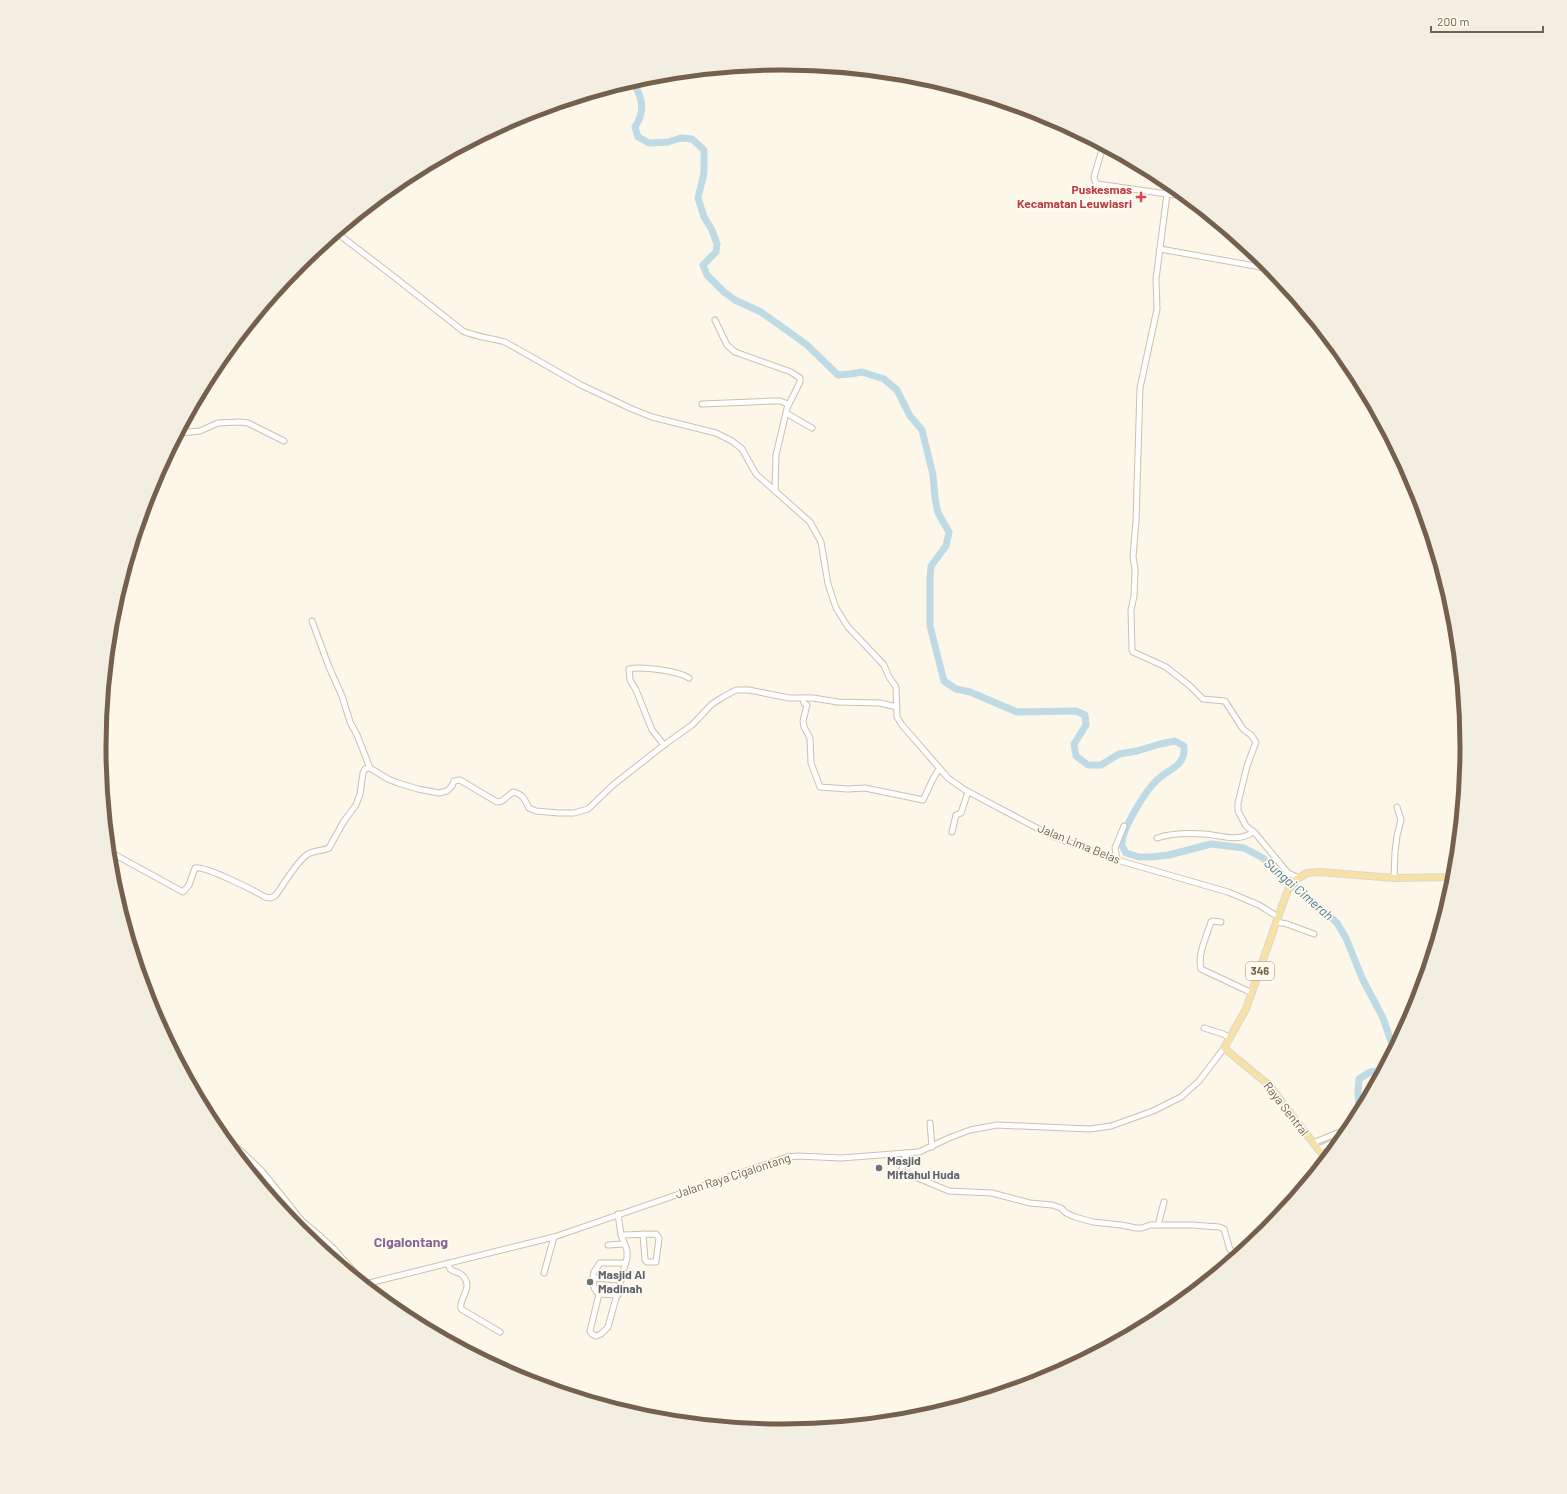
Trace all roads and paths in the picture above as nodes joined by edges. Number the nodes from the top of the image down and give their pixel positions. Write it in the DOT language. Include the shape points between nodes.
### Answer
graph roads {
  1 [pos="1102,150"];
  2 [pos="1167,194"];
  3 [pos="1175,195"];
  4 [pos="340,235"];
  5 [pos="1160,249"];
  6 [pos="1259,267"];
  7 [pos="715,320"];
  8 [pos="702,404"];
  9 [pos="788,406"];
  10 [pos="786,413"];
  11 [pos="812,428"];
  12 [pos="184,432"];
  13 [pos="284,440"];
  14 [pos="775,490"];
  15 [pos="312,621"];
  16 [pos="690,678"];
  17 [pos="803,698"];
  18 [pos="897,707"];
  19 [pos="664,745"];
  20 [pos="370,768"];
  21 [pos="939,769"];
  22 [pos="968,792"];
  23 [pos="1397,807"];
  24 [pos="1124,826"];
  25 [pos="952,832"];
  26 [pos="1253,832"];
  27 [pos="1157,838"];
  28 [pos="116,856"];
  29 [pos="1117,860"];
  30 [pos="1447,877"];
  31 [pos="1298,878"];
  32 [pos="1394,878"];
  33 [pos="1277,919"];
  34 [pos="1221,922"];
  35 [pos="1314,934"];
  36 [pos="1252,993"];
  37 [pos="1204,1028"];
  38 [pos="1230,1038"];
  39 [pos="1224,1048"];
  40 [pos="930,1123"];
  41 [pos="1340,1131"];
  42 [pos="1313,1143"];
  43 [pos="1332,1143"];
  44 [pos="932,1147"];
  45 [pos="1318,1149"];
  46 [pos="239,1150"];
  47 [pos="906,1153"];
  48 [pos="1323,1156"];
  49 [pos="255,1165"];
  50 [pos="254,1168"];
  51 [pos="1164,1202"];
  52 [pos="618,1214"];
  53 [pos="1158,1225"];
  54 [pos="643,1234"];
  55 [pos="621,1235"];
  56 [pos="554,1237"];
  57 [pos="624,1244"];
  58 [pos="608,1245"];
  59 [pos="1234,1252"];
  60 [pos="448,1263"];
  61 [pos="625,1263"];
  62 [pos="349,1266"];
  63 [pos="544,1273"];
  64 [pos="593,1278"];
  65 [pos="621,1280"];
  66 [pos="370,1283"];
  67 [pos="599,1294"];
  68 [pos="618,1295"];
  69 [pos="500,1332"];
  1 -- 2 [label="street" via="1094,177 1097,184"];
  2 -- 3 [label="street"];
  2 -- 5 [label="street"];
  4 -- 14 [label="street, Jalan Lima Belas" via="463,331 473,336 505,342 581,385 632,409 652,417 716,433 732,441 742,449 756,474"];
  5 -- 6 [label="street"];
  5 -- 26 [label="street" via="1156,279 1157,310 1140,388 1133,557 1134,596 1131,610 1132,650 1166,667 1203,699 1225,702 1243,729 1254,738 1256,742 1237,806 1245,824"];
  7 -- 9 [label="street" via="727,345 735,352 791,372 800,378"];
  8 -- 9 [label="street" via="773,400 786,403"];
  9 -- 10 [label="street"];
  10 -- 11 [label="street"];
  10 -- 14 [label="street" via="776,455"];
  12 -- 13 [label="street" via="218,423 239,422 248,423"];
  14 -- 18 [label="street, Jalan Lima Belas" via="810,522 821,542 828,584 836,608 848,626 884,665 896,686"];
  15 -- 20 [label="street"];
  16 -- 19 [label="street" via="665,671 629,669 630,680 652,730"];
  17 -- 18 [label="street"];
  17 -- 19 [label="street" via="789,698 745,689 736,690 712,704 692,726"];
  17 -- 21 [label="street" via="807,705 804,727 810,738 811,763 820,787 882,790 923,800"];
  18 -- 21 [label="street, Jalan Lima Belas" via="897,717 902,725"];
  19 -- 20 [label="street" via="609,788 588,809 572,813 533,810 529,808 525,798 513,792 497,802 460,780 454,781 447,792 418,789 388,779"];
  20 -- 28 [label="street" via="365,769 356,805 330,848 308,854 276,895 269,898 219,874 197,867 183,892"];
  21 -- 22 [label="street, Jalan Lima Belas"];
  22 -- 25 [label="street" via="961,813 956,815"];
  22 -- 29 [label="street, Jalan Lima Belas" via="1052,836"];
  23 -- 32 [label="street" via="1401,820 1395,852"];
  24 -- 29 [label="street" via="1115,848"];
  26 -- 27 [label="street" via="1245,837 1235,838 1196,833"];
  26 -- 31 [label="street" via="1288,873"];
  29 -- 33 [label="street, Jalan Lima Belas" via="1228,892 1259,905"];
  30 -- 32 [label="main road, 346"];
  31 -- 32 [label="main road, 346" via="1311,872 1328,872"];
  31 -- 33 [label="main road, 346" via="1288,890"];
  33 -- 35 [label="street, Jalan Lima Belas"];
  33 -- 36 [label="main road, 346"];
  34 -- 36 [label="street" via="1211,922 1204,939 1201,969"];
  36 -- 38 [label="main road, 346"];
  37 -- 38 [label="street"];
  38 -- 39 [label="main road, 346"];
  39 -- 42 [label="main road, Raya Sentral" via="1270,1086"];
  39 -- 44 [label="street, Jalan Raya Cigalontang" via="1199,1081 1181,1097 1127,1121 1090,1129 1008,1125 984,1127 949,1138"];
  40 -- 44 [label="street"];
  41 -- 42 [label="street"];
  42 -- 45 [label="main road, Raya Sentral"];
  43 -- 45 [label="street"];
  44 -- 47 [label="street, Jalan Raya Cigalontang"];
  45 -- 48 [label="main road, Raya Sentral"];
  46 -- 49 [label="street"];
  47 -- 52 [label="street, Jalan Raya Cigalontang" via="841,1158 787,1157"];
  47 -- 53 [label="street" via="903,1172 949,1191 992,1193 1030,1203 1052,1205 1075,1217 1093,1222 1136,1228"];
  49 -- 50 [label="street"];
  49 -- 62 [label="street" via="302,1221"];
  51 -- 53 [label="street"];
  52 -- 55 [label="street"];
  52 -- 56 [label="street, Jalan Raya Cigalontang"];
  53 -- 59 [label="street" via="1192,1225 1224,1229 1230,1250"];
  54 -- 54 [label="street" via="659,1236 656,1262 645,1260"];
  54 -- 55 [label="street"];
  55 -- 57 [label="street"];
  56 -- 60 [label="street, Jalan Raya Cigalontang"];
  56 -- 63 [label="street"];
  57 -- 58 [label="street"];
  57 -- 61 [label="street" via="627,1254"];
  60 -- 66 [label="street, Jalan Raya Cigalontang"];
  60 -- 69 [label="street" via="450,1269 461,1274 465,1281 467,1289 460,1308"];
  61 -- 64 [label="street" via="600,1263"];
  61 -- 65 [label="street"];
  64 -- 65 [label="street"];
  64 -- 67 [label="street" via="595,1291"];
  65 -- 68 [label="street"];
  67 -- 68 [label="street"];
  67 -- 68 [label="street" via="590,1331 596,1336 608,1327"];
}
